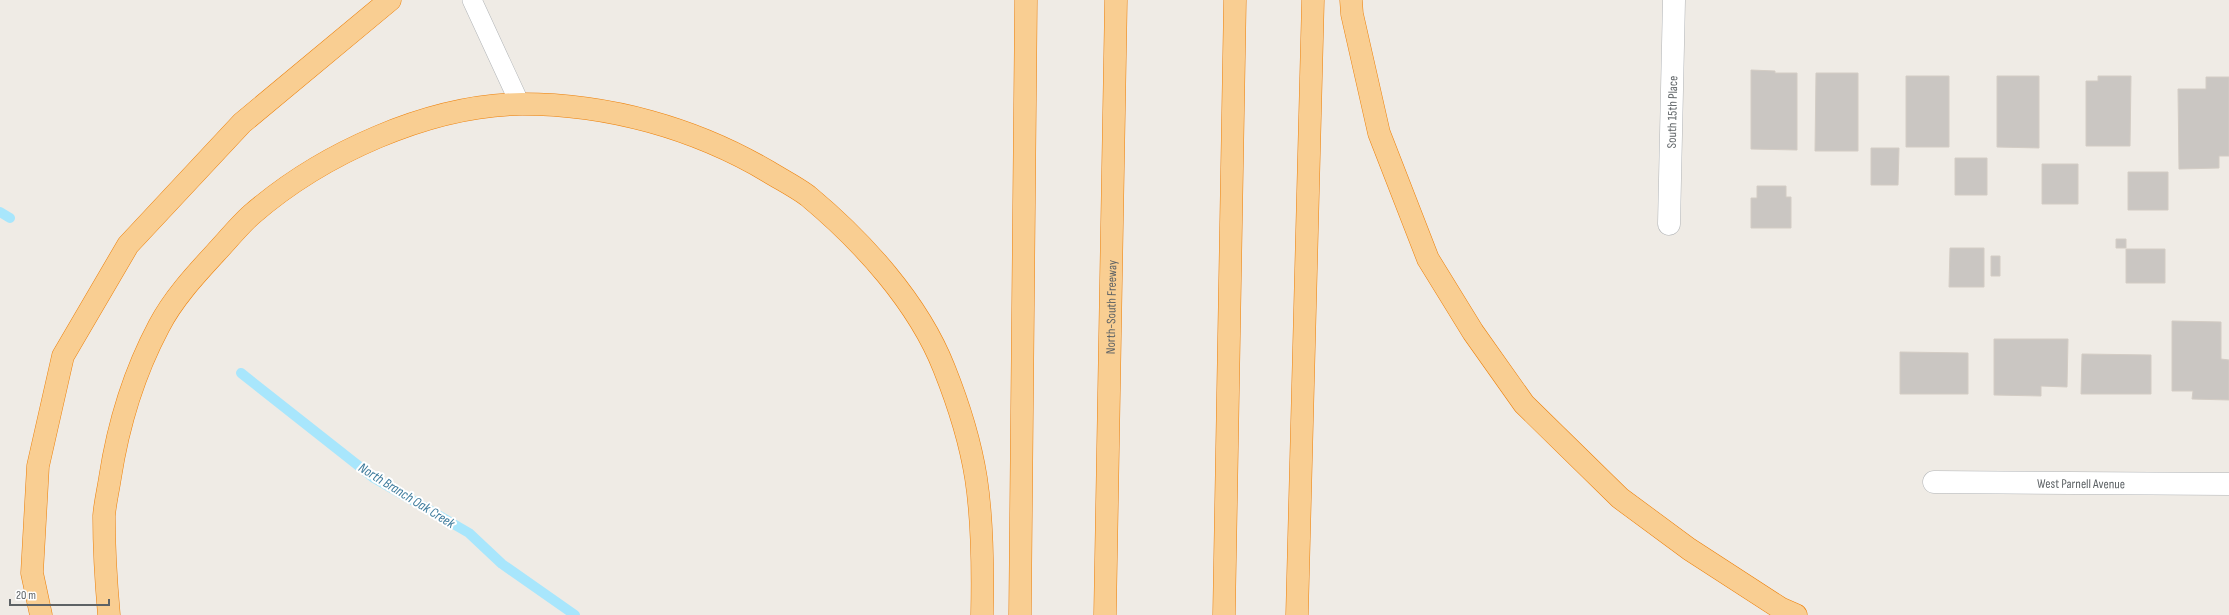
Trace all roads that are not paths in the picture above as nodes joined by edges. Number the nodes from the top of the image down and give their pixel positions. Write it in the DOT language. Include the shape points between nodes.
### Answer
graph roads {
  1 [pos="390,0"];
  2 [pos="472,0"];
  3 [pos="1026,0"];
  4 [pos="1116,0"];
  5 [pos="1235,0"];
  6 [pos="1313,0"];
  7 [pos="1351,0"];
  8 [pos="1674,0"];
  9 [pos="520,104"];
  10 [pos="1669,224"];
  11 [pos="1934,482"];
  12 [pos="2229,484"];
  13 [pos="41,615"];
  14 [pos="109,615"];
  15 [pos="982,615"];
  16 [pos="1020,615"];
  17 [pos="1105,615"];
  18 [pos="1224,615"];
  19 [pos="1298,615"];
  20 [pos="1796,615"];
  1 -- 13 [label="highway" via="242,123 128,246 63,356 38,466 32,573"];
  2 -- 9 [label="lane"];
  3 -- 16 [label="highway"];
  4 -- 17 [label="highway, North-South Freeway"];
  5 -- 18 [label="highway"];
  6 -- 19 [label="highway"];
  7 -- 20 [label="highway" via="1379,133 1428,259 1473,332 1524,404 1620,498 1689,550 1780,608"];
  8 -- 10 [label="street, South 15th Place"];
  9 -- 14 [label="highway" via="459,111 414,124 365,141 318,166 248,217 188,283 159,325 124,412 113,454 104,512"];
  9 -- 15 [label="highway" via="586,108 645,120 697,136 751,162 805,194 857,240 910,302 943,364 963,421 976,479 983,563"];
  11 -- 12 [label="street, West Parnell Avenue"];
}
